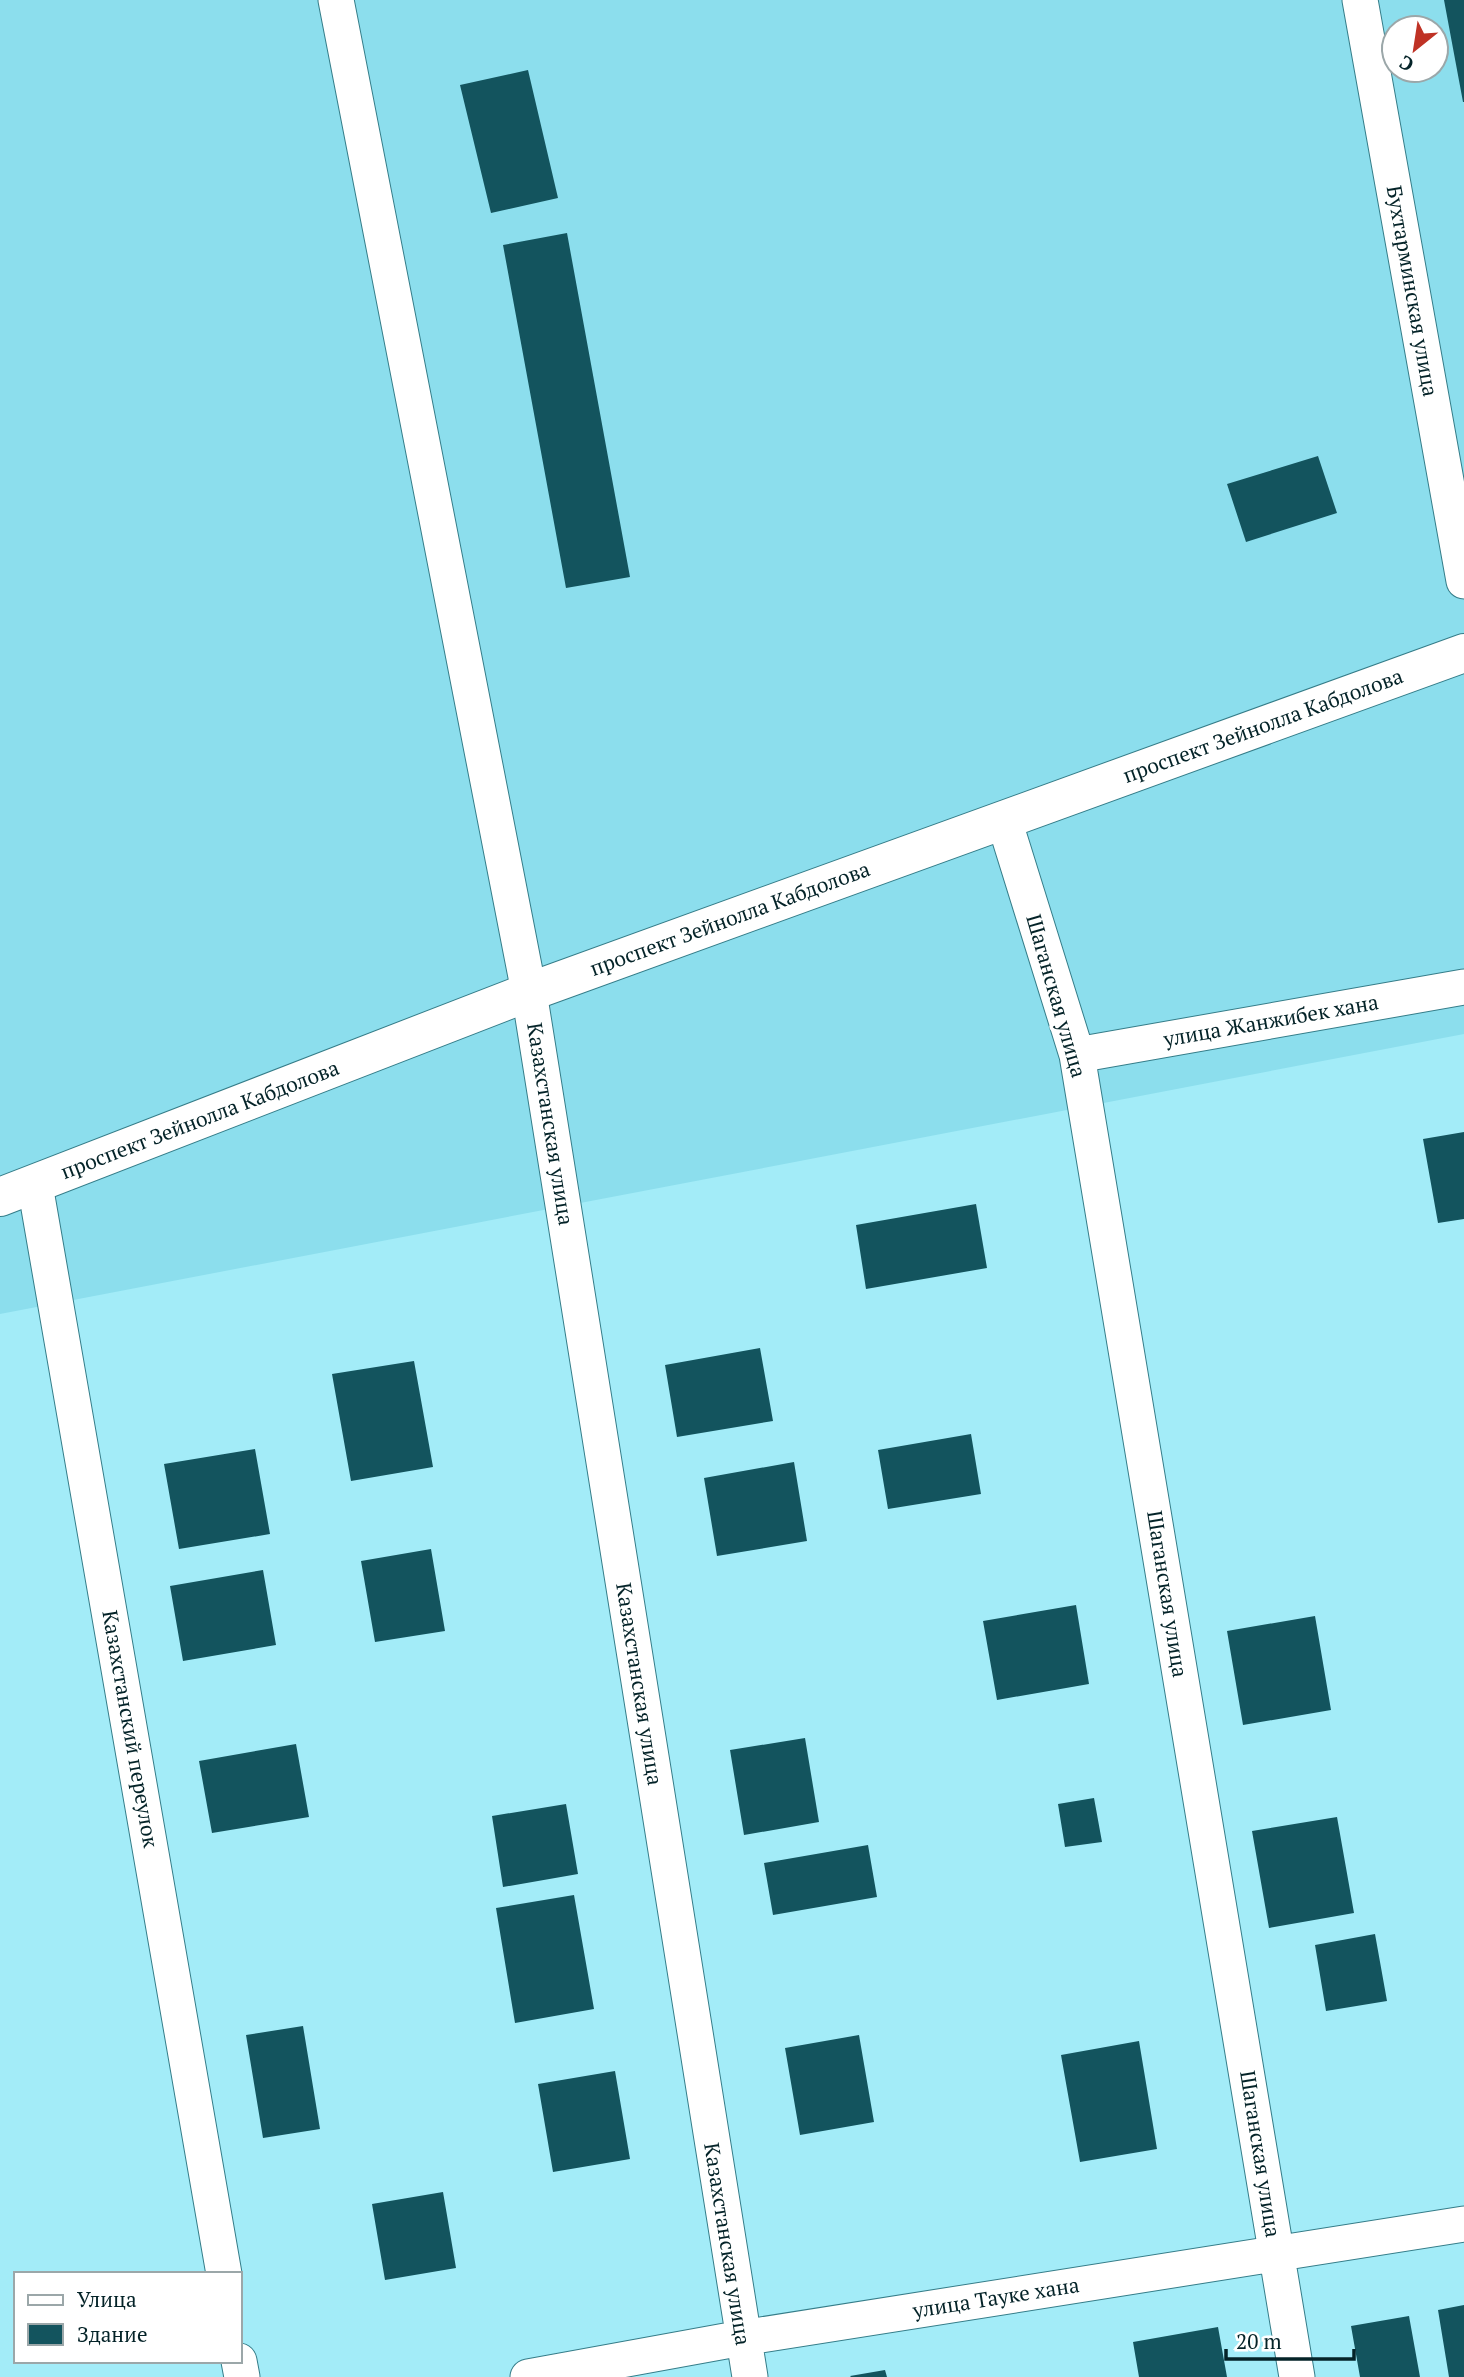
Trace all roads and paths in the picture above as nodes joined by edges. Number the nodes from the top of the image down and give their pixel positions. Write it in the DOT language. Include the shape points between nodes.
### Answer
graph roads {
  1 [pos="336,0"];
  2 [pos="1360,0"];
  3 [pos="1464,581"];
  4 [pos="1464,653"];
  5 [pos="1004,820"];
  6 [pos="1464,987"];
  7 [pos="529,992"];
  8 [pos="1077,1055"];
  9 [pos="35,1185"];
  10 [pos="0,1197"];
  11 [pos="1464,2224"];
  12 [pos="1276,2253"];
  13 [pos="224,2272"];
  14 [pos="742,2338"];
  15 [pos="528,2377"];
  16 [pos="750,2377"];
  17 [pos="1297,2377"];
  1 -- 7 [label="street, Казахстанская улица"];
  2 -- 3 [label="street, Бухтарминская улица"];
  4 -- 5 [label="main road, проспект Зейнолла Кабдолова"];
  5 -- 7 [label="main road, проспект Зейнолла Кабдолова"];
  5 -- 8 [label="street, Шаганская улица"];
  6 -- 8 [label="street, улица Жанжибек хана"];
  7 -- 9 [label="main road, проспект Зейнолла Кабдолова"];
  7 -- 14 [label="street, Казахстанская улица"];
  8 -- 12 [label="street, Шаганская улица"];
  9 -- 10 [label="main road, проспект Зейнолла Кабдолова"];
  9 -- 13 [label="street, Казахстанский переулок"];
  11 -- 12 [label="street, улица Тауке хана"];
  12 -- 14 [label="street, улица Тауке хана"];
  12 -- 17 [label="street, Шаганская улица"];
  14 -- 15 [label="street, улица Тауке хана"];
  14 -- 16 [label="street, Казахстанская улица"];
}
